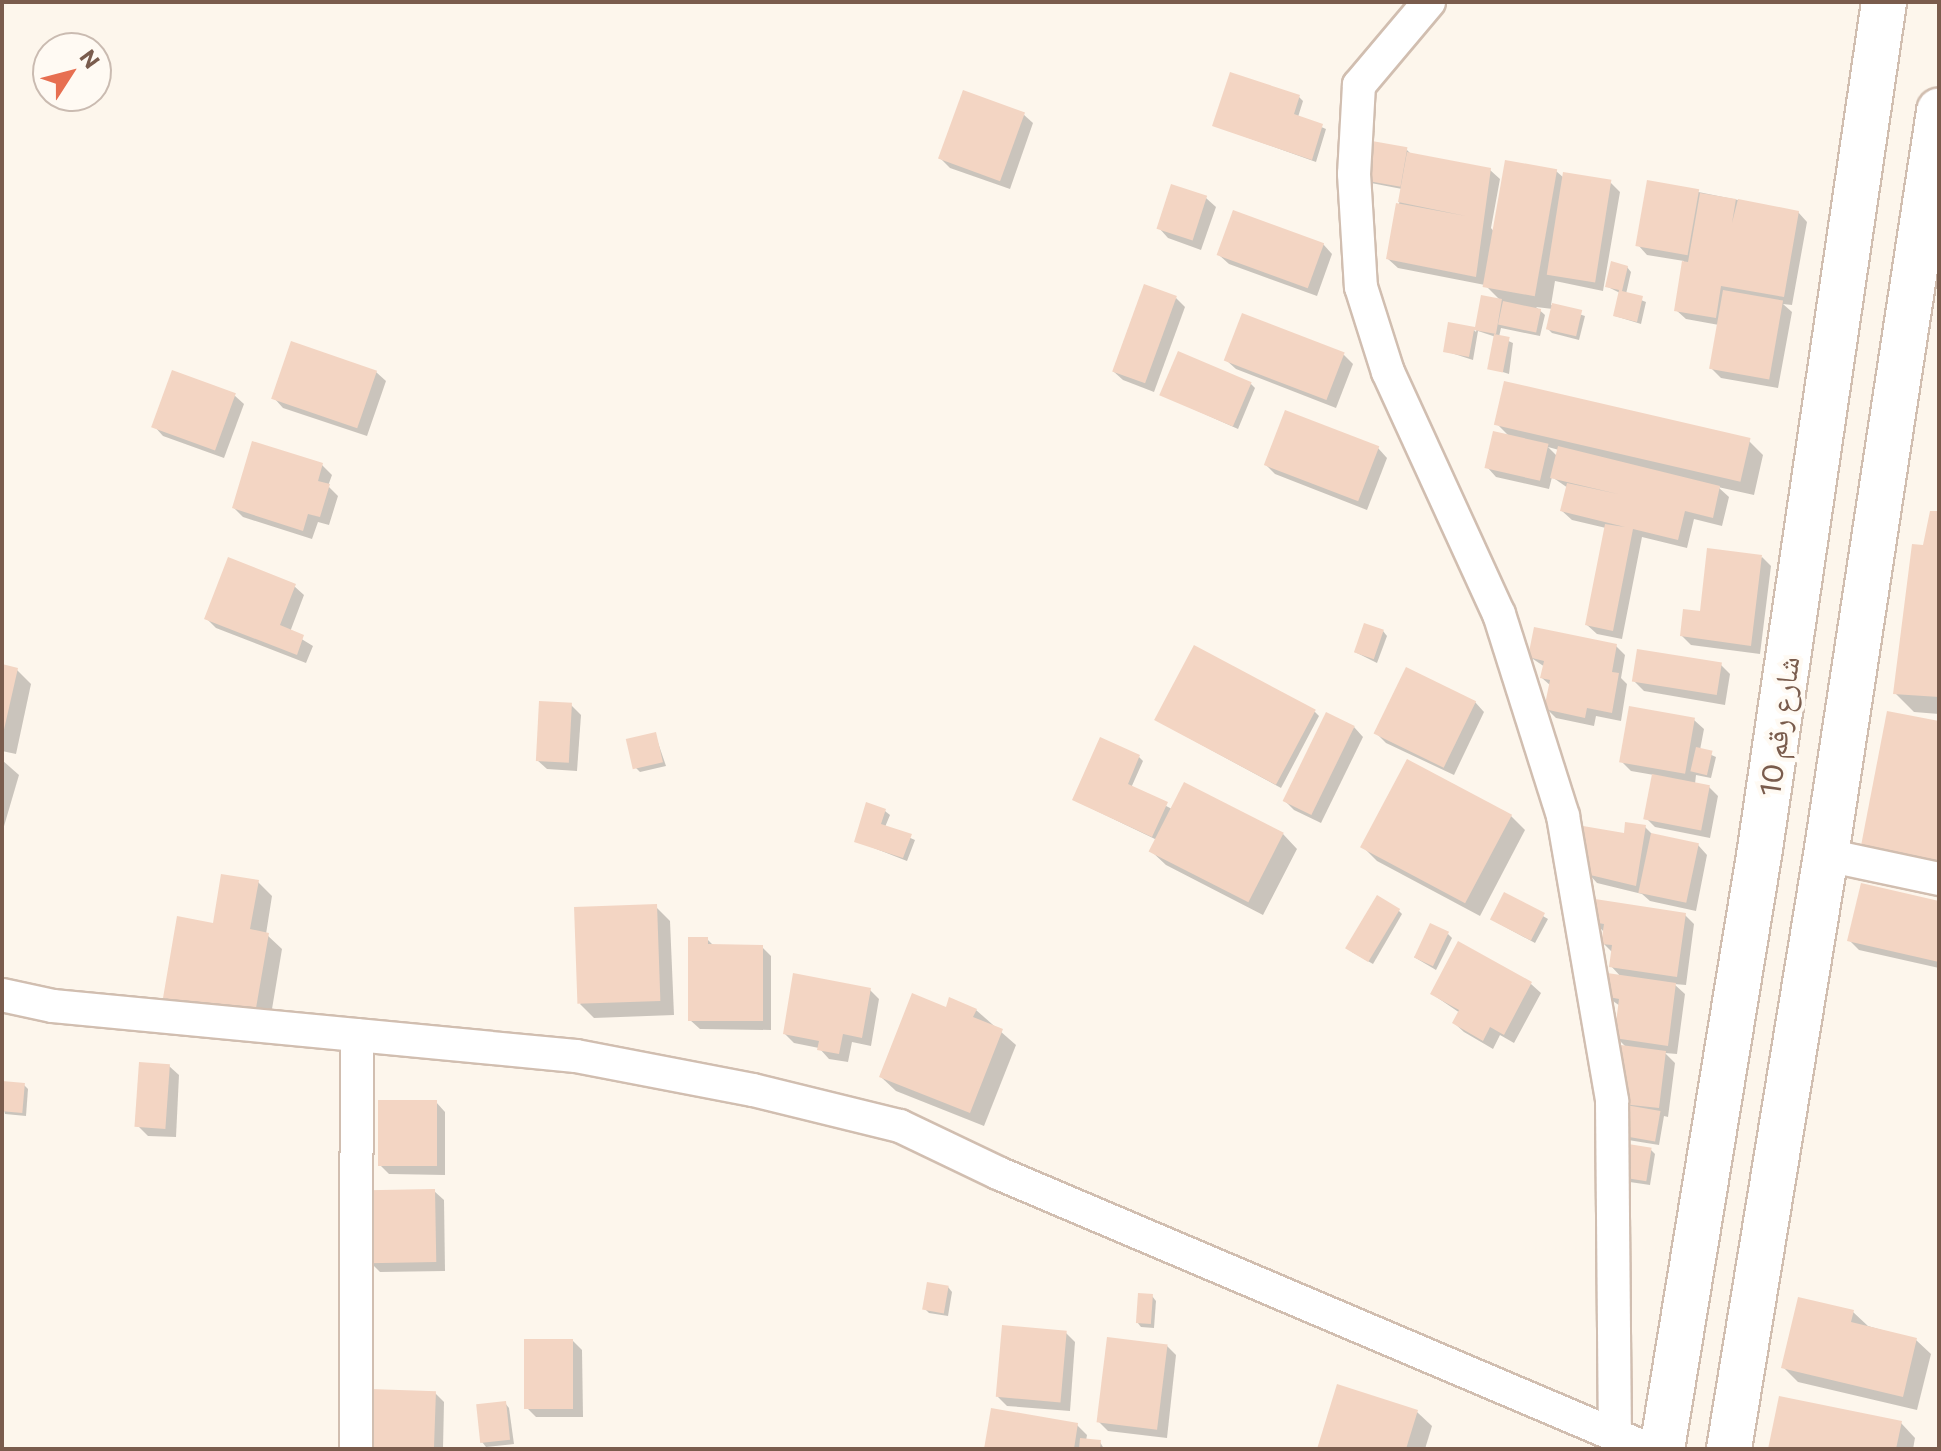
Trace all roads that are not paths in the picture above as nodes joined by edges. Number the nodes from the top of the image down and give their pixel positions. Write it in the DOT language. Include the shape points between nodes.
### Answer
graph roads {
  1 [pos="1429,2"];
  2 [pos="1884,2"];
  3 [pos="1939,111"];
  4 [pos="1826,855"];
  5 [pos="1939,879"];
  6 [pos="2,995"];
  7 [pos="357,1035"];
  8 [pos="1615,1436"];
  9 [pos="356,1449"];
  10 [pos="1648,1449"];
  11 [pos="1662,1449"];
  12 [pos="1729,1449"];
  1 -- 8 [label="street" via="1359,85 1354,174 1361,287 1388,372 1499,614 1563,816 1612,1101"];
  2 -- 11 [label="main road, شارع رقم 10" via="1760,849"];
  3 -- 4 [label="main road"];
  4 -- 5 [label="street"];
  4 -- 12 [label="main road"];
  6 -- 7 [label="street" via="53,1006"];
  7 -- 8 [label="street" via="576,1056 753,1090 900,1126 998,1173"];
  7 -- 9 [label="street"];
  8 -- 10 [label="street"];
}
